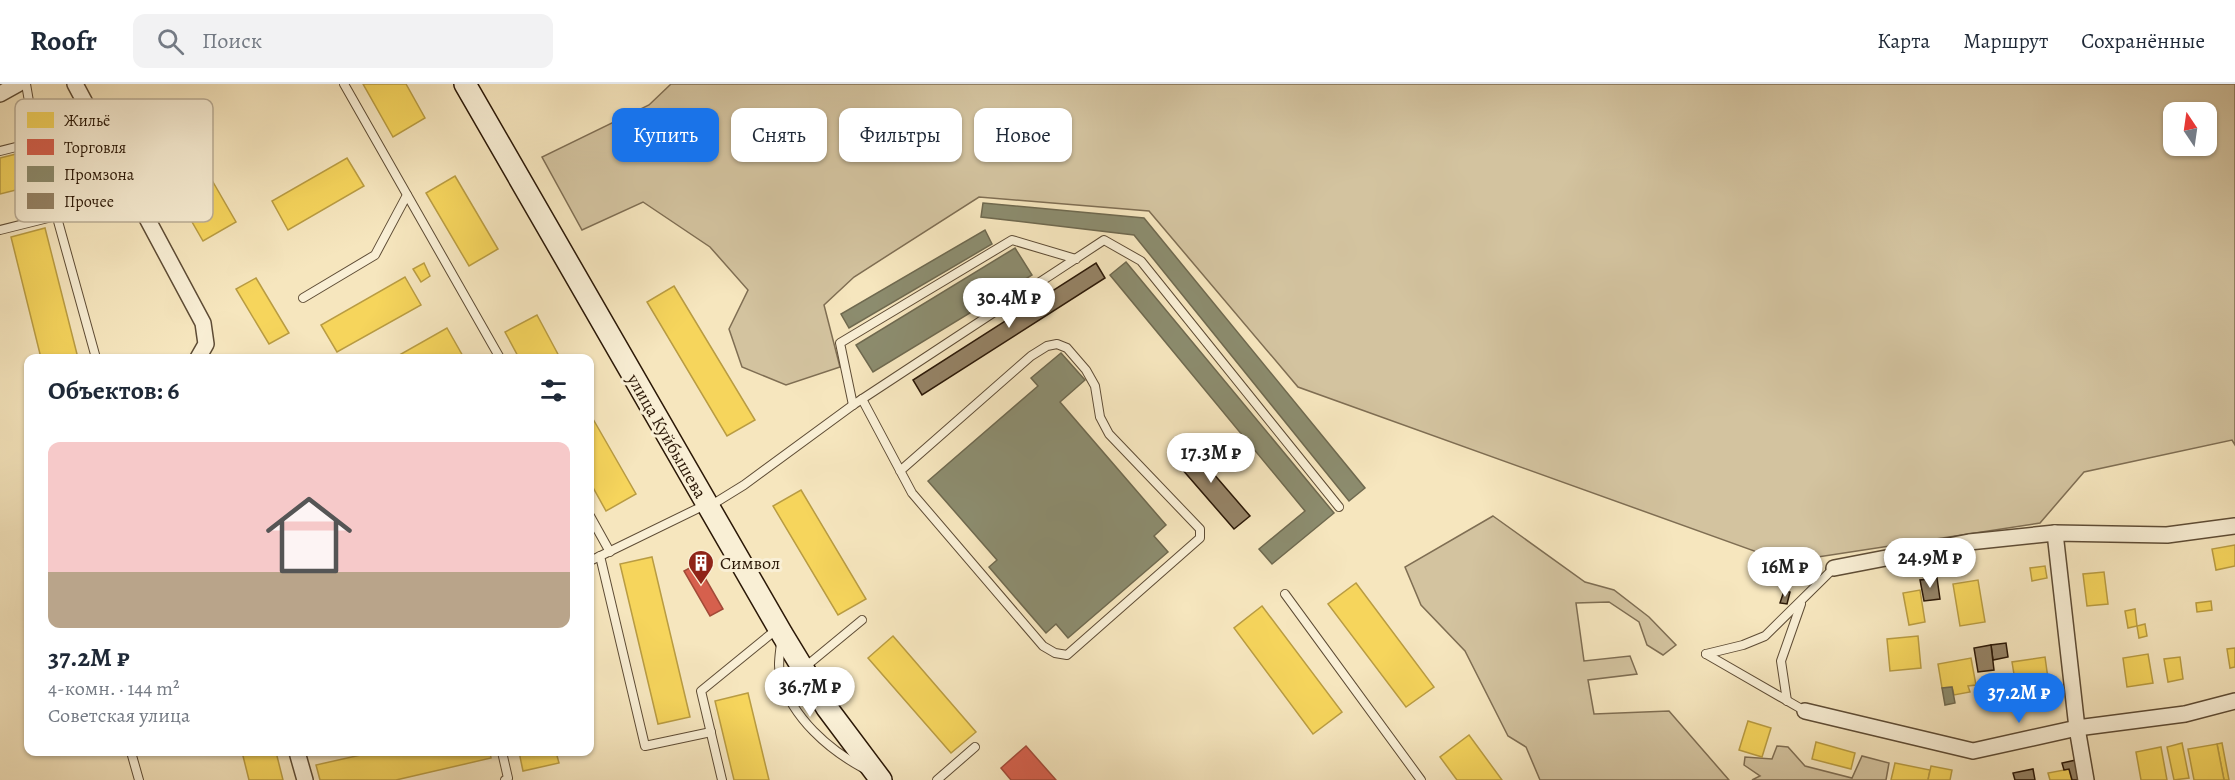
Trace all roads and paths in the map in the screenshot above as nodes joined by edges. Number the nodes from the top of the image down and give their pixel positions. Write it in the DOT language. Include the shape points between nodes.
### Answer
graph roads {
  1 [pos="18,84"];
  2 [pos="26,84"];
  3 [pos="75,84"];
  4 [pos="344,84"];
  5 [pos="465,84"];
  6 [pos="0,94"];
  7 [pos="29,99"];
  8 [pos="83,99"];
  9 [pos="15,147"];
  10 [pos="0,151"];
  11 [pos="407,195"];
  12 [pos="32,222"];
  13 [pos="58,222"];
  14 [pos="149,222"];
  15 [pos="0,230"];
  16 [pos="1076,259"];
  17 [pos="303,298"];
  18 [pos="95,354"];
  19 [pos="200,354"];
  20 [pos="498,354"];
  21 [pos="862,399"];
  22 [pos="853,405"];
  23 [pos="900,471"];
  24 [pos="708,506"];
  25 [pos="1339,507"];
  26 [pos="594,523"];
  27 [pos="2235,526"];
  28 [pos="2055,533"];
  29 [pos="610,552"];
  30 [pos="600,556"];
  31 [pos="594,559"];
  32 [pos="1834,568"];
  33 [pos="1285,594"];
  34 [pos="1801,602"];
  35 [pos="862,620"];
  36 [pos="780,631"];
  37 [pos="802,669"];
  38 [pos="1787,701"];
  39 [pos="2235,701"];
  40 [pos="1805,711"];
  41 [pos="2077,728"];
  42 [pos="711,732"];
  43 [pos="975,747"];
  44 [pos="132,756"];
  45 [pos="298,756"];
  46 [pos="503,756"];
  47 [pos="879,778"];
  48 [pos="139,780"];
  49 [pos="306,780"];
  50 [pos="505,780"];
  51 [pos="722,780"];
  52 [pos="937,780"];
  53 [pos="1421,780"];
  54 [pos="2086,780"];
  1 -- 6 [label="street"];
  2 -- 7 [label="lane"];
  3 -- 8 [label="street"];
  4 -- 11 [label="lane"];
  5 -- 24 [label="street, улица Куйбышева"];
  9 -- 10 [label="lane"];
  11 -- 17 [label="lane" via="375,255"];
  11 -- 20 [label="lane"];
  12 -- 15 [label="lane"];
  13 -- 18 [label="lane"];
  14 -- 19 [label="street" via="203,323 206,344"];
  16 -- 21 [label="lane"];
  16 -- 22 [label="lane" via="1012,240 840,343"];
  16 -- 25 [label="lane" via="1104,240 1142,261"];
  21 -- 22 [label="lane"];
  21 -- 23 [label="lane"];
  22 -- 24 [label="lane" via="744,485"];
  23 -- 23 [label="lane" via="912,493 1043,646 1054,653 1067,655 1200,538 1200,530 1109,434 1100,417 1095,386 1086,370 1067,348 1057,344 1031,356"];
  24 -- 29 [label="lane"];
  24 -- 36 [label="street, улица Куйбышева"];
  26 -- 29 [label="lane"];
  27 -- 28 [label="street" via="2167,535"];
  28 -- 32 [label="street" via="1969,543"];
  28 -- 41 [label="street"];
  29 -- 30 [label="lane"];
  30 -- 31 [label="lane"];
  30 -- 42 [label="lane" via="645,746"];
  32 -- 34 [label="lane"];
  33 -- 53 [label="lane"];
  34 -- 38 [label="lane" via="1781,661"];
  34 -- 38 [label="lane" via="1765,636 1706,654"];
  35 -- 37 [label="lane"];
  36 -- 37 [label="street, улица Куйбышева"];
  36 -- 42 [label="lane" via="701,691"];
  36 -- 47 [label="lane" via="780,678 794,710 848,760"];
  37 -- 47 [label="street, улица Куйбышева"];
  38 -- 40 [label="lane"];
  39 -- 41 [label="street" via="2185,714"];
  40 -- 41 [label="street" via="1973,751"];
  41 -- 54 [label="street"];
  42 -- 51 [label="lane"];
  43 -- 52 [label="lane"];
  44 -- 48 [label="lane"];
  45 -- 49 [label="street"];
  46 -- 50 [label="lane" via="508,778"];
}
